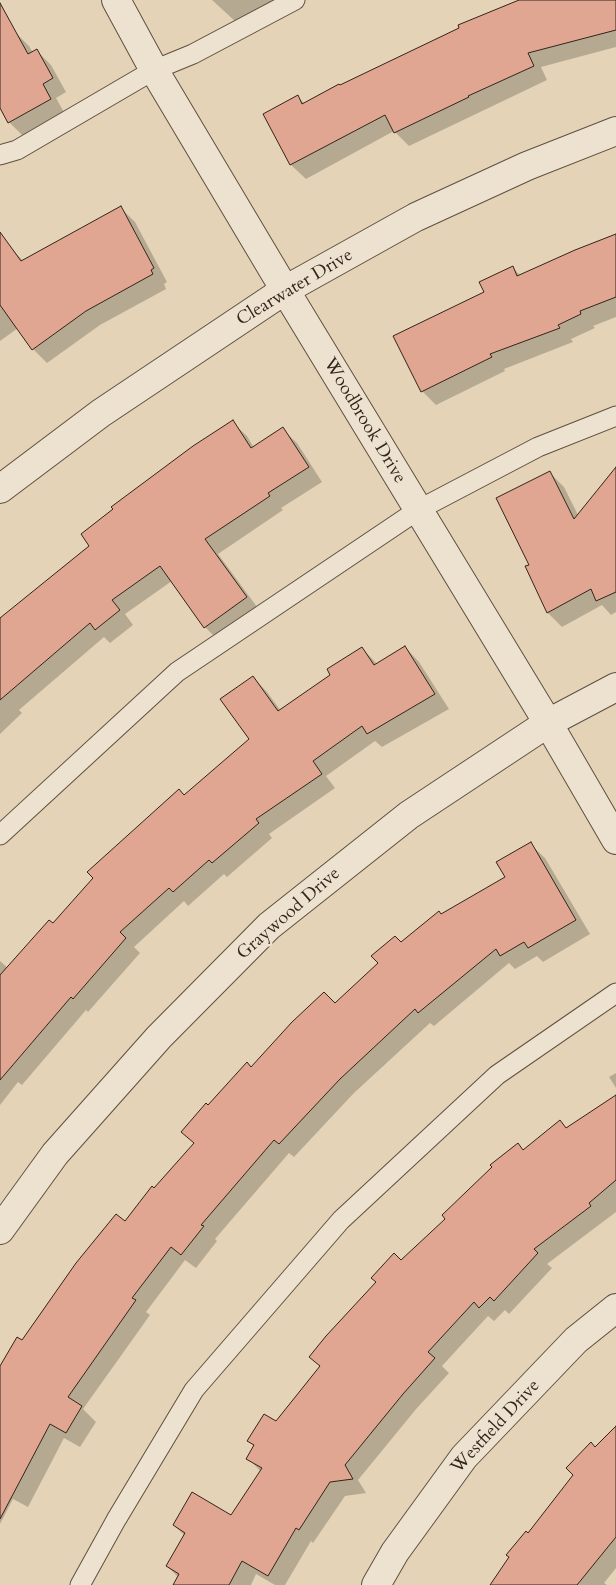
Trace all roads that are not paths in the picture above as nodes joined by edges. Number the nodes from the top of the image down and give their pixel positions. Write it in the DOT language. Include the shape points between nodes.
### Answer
graph roads {
  1 [pos="116,0"];
  2 [pos="295,0"];
  3 [pos="154,70"];
  4 [pos="616,131"];
  5 [pos="0,155"];
  6 [pos="285,290"];
  7 [pos="616,416"];
  8 [pos="0,489"];
  9 [pos="418,510"];
  10 [pos="616,687"];
  11 [pos="548,723"];
  12 [pos="0,835"];
  13 [pos="616,840"];
  14 [pos="616,992"];
  15 [pos="0,1230"];
  16 [pos="616,1308"];
  17 [pos="80,1585"];
  18 [pos="376,1585"];
  1 -- 3 [label="street, Woodbrook Drive"];
  2 -- 3 [label="lane" via="193,54"];
  3 -- 5 [label="lane" via="17,150"];
  3 -- 6 [label="street, Woodbrook Drive"];
  4 -- 6 [label="street, Clearwater Drive" via="527,166 416,217"];
  6 -- 8 [label="street, Clearwater Drive" via="101,413"];
  6 -- 9 [label="street, Woodbrook Drive"];
  7 -- 9 [label="lane" via="538,447"];
  9 -- 11 [label="street, Woodbrook Drive"];
  9 -- 12 [label="lane" via="177,672"];
  10 -- 11 [label="street, Graywood Drive"];
  11 -- 13 [label="street, Woodbrook Drive"];
  11 -- 15 [label="street, Graywood Drive" via="408,815 269,926 159,1037 55,1154"];
  14 -- 17 [label="lane" via="497,1075 341,1220 194,1390"];
  16 -- 18 [label="street, Westfield Drive" via="576,1340 464,1457"];
}
